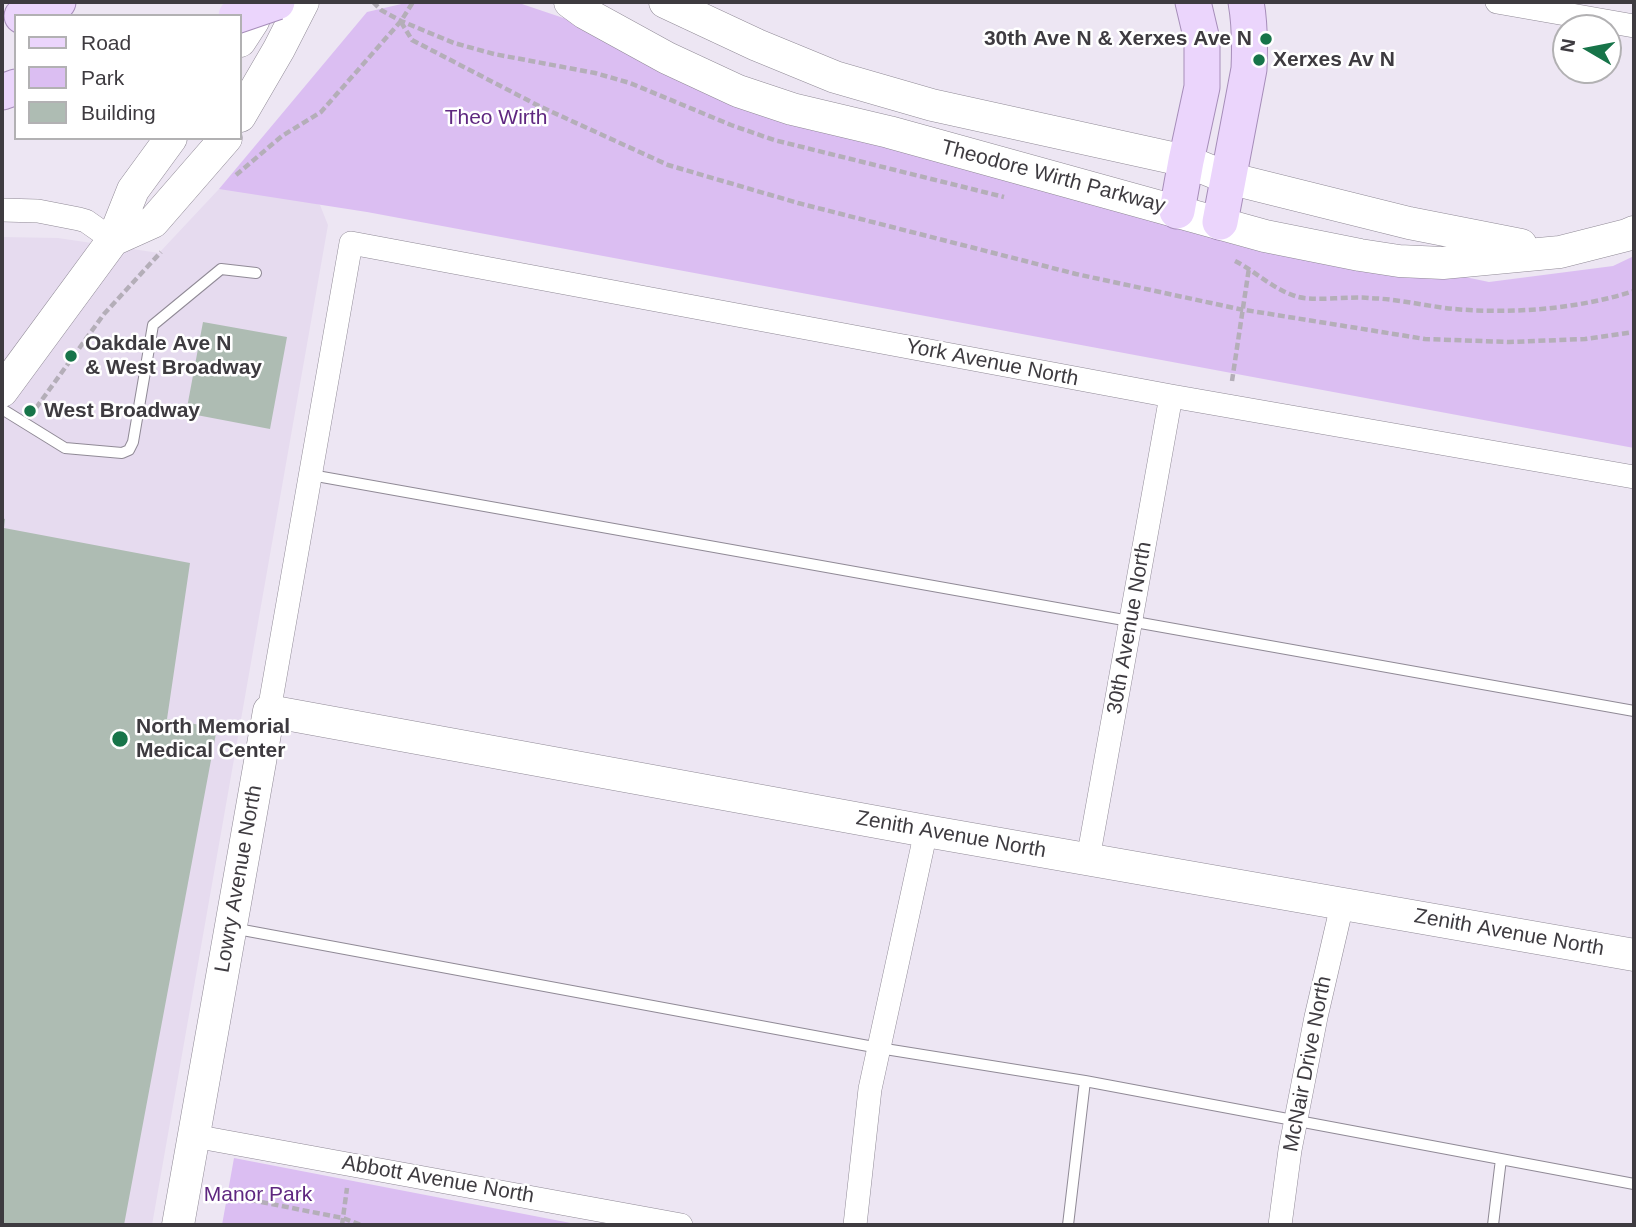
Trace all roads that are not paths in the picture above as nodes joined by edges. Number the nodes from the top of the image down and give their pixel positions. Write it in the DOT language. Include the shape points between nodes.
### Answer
graph roads {
  1 [pos="58,2"];
  2 [pos="261,2"];
  3 [pos="277,2"];
  4 [pos="303,2"];
  5 [pos="570,2"];
  6 [pos="665,2"];
  7 [pos="1193,2"];
  8 [pos="1246,2"];
  9 [pos="1497,2"];
  10 [pos="27,14"];
  11 [pos="242,14"];
  12 [pos="1634,26"];
  13 [pos="242,38"];
  14 [pos="242,113"];
  15 [pos="170,140"];
  16 [pos="224,140"];
  17 [pos="1186,161"];
  18 [pos="1228,178"];
  19 [pos="2,211"];
  20 [pos="1177,211"];
  21 [pos="1220,222"];
  22 [pos="1634,232"];
  23 [pos="113,240"];
  24 [pos="351,243"];
  25 [pos="1560,252"];
  26 [pos="256,273"];
  27 [pos="2,391"];
  28 [pos="1171,396"];
  29 [pos="2,409"];
  30 [pos="311,475"];
  31 [pos="1634,477"];
  32 [pos="1131,622"];
  33 [pos="269,711"];
  34 [pos="1634,711"];
  35 [pos="926,831"];
  36 [pos="1088,859"];
  37 [pos="1342,905"];
  38 [pos="231,928"];
  39 [pos="1634,955"];
  40 [pos="879,1048"];
  41 [pos="1085,1081"];
  42 [pos="1295,1121"];
  43 [pos="194,1136"];
  44 [pos="1501,1159"];
  45 [pos="1634,1184"];
  46 [pos="178,1225"];
  47 [pos="681,1225"];
  48 [pos="855,1225"];
  49 [pos="1068,1225"];
  50 [pos="1280,1225"];
  51 [pos="1493,1225"];
  1 -- 10 [label="main road"];
  2 -- 13 [label="street"];
  3 -- 11 [label="main road, bridge"];
  4 -- 14 [label="street"];
  5 -- 20 [label="street, Theodore Wirth Parkway" via="667,58 738,92"];
  6 -- 17 [label="street, Theodore Wirth Parkway" via="835,77 932,105"];
  7 -- 17 [label="main road" via="1202,40 1202,87"];
  8 -- 18 [label="main road" via="1249,69"];
  9 -- 12 [label="street"];
  15 -- 23 [label="street" via="133,190"];
  16 -- 23 [label="street" via="153,222"];
  17 -- 18 [label="street, Theodore Wirth Parkway"];
  17 -- 20 [label="main road"];
  18 -- 21 [label="main road"];
  18 -- 25 [label="street, Theodore Wirth Parkway" via="1409,223"];
  19 -- 23 [label="street" via="38,211 79,219"];
  20 -- 21 [label="street, Theodore Wirth Parkway"];
  21 -- 25 [label="street, Theodore Wirth Parkway" via="1265,236 1399,261 1443,263"];
  22 -- 25 [label="street, Theodore Wirth Parkway"];
  23 -- 27 [label="street"];
  24 -- 28 [label="street, York Avenue North"];
  24 -- 30 [label="street, Lowry Avenue North"];
  26 -- 29 [label="lane" via="221,269 153,325 129,450 65,448"];
  28 -- 31 [label="street, York Avenue North"];
  28 -- 32 [label="street, 30th Avenue North"];
  30 -- 32 [label="lane"];
  30 -- 33 [label="street, Lowry Avenue North"];
  32 -- 34 [label="lane"];
  32 -- 36 [label="street, 30th Avenue North"];
  33 -- 35 [label="street, Zenith Avenue North"];
  33 -- 38 [label="street, Lowry Avenue North"];
  35 -- 36 [label="street, Zenith Avenue North"];
  35 -- 40 [label="street"];
  36 -- 37 [label="street, Zenith Avenue North"];
  37 -- 39 [label="street, Zenith Avenue North"];
  37 -- 42 [label="street, McNair Drive North"];
  38 -- 40 [label="lane"];
  38 -- 43 [label="street, Lowry Avenue North"];
  40 -- 41 [label="lane"];
  40 -- 48 [label="street"];
  41 -- 42 [label="lane"];
  41 -- 49 [label="lane"];
  42 -- 44 [label="lane"];
  42 -- 50 [label="street, McNair Drive North"];
  43 -- 46 [label="street, Lowry Avenue North"];
  43 -- 47 [label="street, Abbott Avenue North"];
  44 -- 45 [label="lane"];
  44 -- 51 [label="lane"];
}
